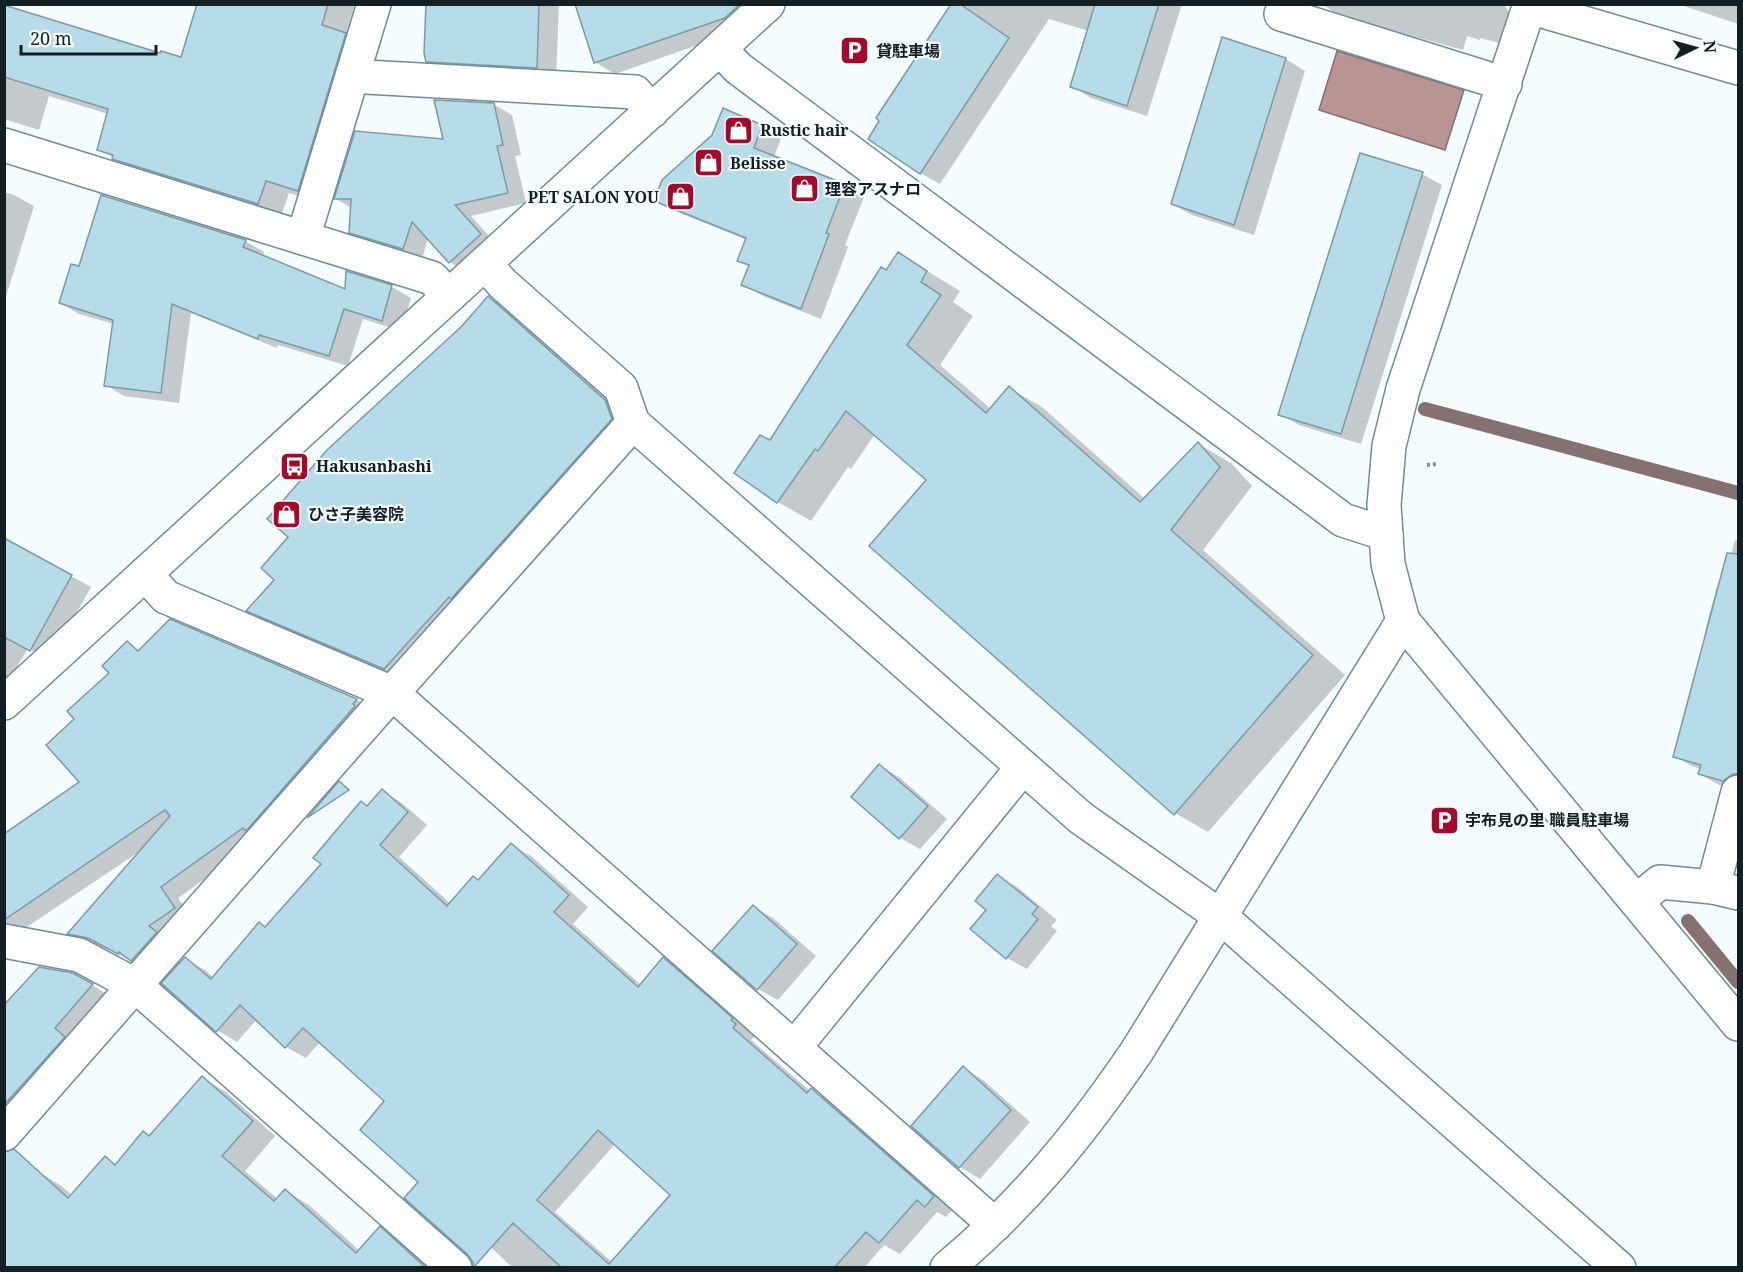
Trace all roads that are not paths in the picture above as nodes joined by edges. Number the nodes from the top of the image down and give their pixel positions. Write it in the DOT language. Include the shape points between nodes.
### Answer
graph roads {
  1 [pos="374,4"];
  2 [pos="768,4"];
  3 [pos="1530,6"];
  4 [pos="1281,14"];
  5 [pos="720,49"];
  6 [pos="1738,68"];
  7 [pos="353,73"];
  8 [pos="1505,84"];
  9 [pos="652,111"];
  10 [pos="4,145"];
  11 [pos="303,238"];
  12 [pos="485,264"];
  13 [pos="449,296"];
  14 [pos="633,423"];
  15 [pos="1386,534"];
  16 [pos="145,574"];
  17 [pos="1403,621"];
  18 [pos="392,693"];
  19 [pos="4,703"];
  20 [pos="1023,767"];
  21 [pos="1738,792"];
  22 [pos="1726,890"];
  23 [pos="1637,901"];
  24 [pos="1220,916"];
  25 [pos="4,941"];
  26 [pos="135,985"];
  27 [pos="1738,1024"];
  28 [pos="794,1048"];
  29 [pos="4,1134"];
  30 [pos="995,1225"];
  31 [pos="455,1268"];
  32 [pos="947,1268"];
  33 [pos="1619,1268"];
  1 -- 7 [label="street"];
  2 -- 5 [label="street"];
  3 -- 6 [label="street"];
  3 -- 8 [label="street"];
  4 -- 8 [label="street"];
  5 -- 9 [label="street"];
  5 -- 15 [label="street" via="738,68 1343,520"];
  7 -- 9 [label="street" via="366,77 635,92"];
  7 -- 11 [label="street"];
  8 -- 15 [label="street" via="1403,389 1389,446"];
  9 -- 12 [label="street"];
  10 -- 11 [label="street"];
  11 -- 13 [label="street" via="432,278"];
  12 -- 13 [label="street"];
  12 -- 14 [label="street" via="621,388"];
  13 -- 16 [label="street"];
  14 -- 18 [label="street"];
  14 -- 20 [label="street"];
  15 -- 17 [label="street" via="1388,564"];
  16 -- 18 [label="street" via="166,597"];
  16 -- 19 [label="street"];
  17 -- 23 [label="street"];
  17 -- 24 [label="street"];
  18 -- 26 [label="street"];
  18 -- 28 [label="street"];
  20 -- 24 [label="street" via="1081,818"];
  20 -- 28 [label="street"];
  21 -- 22 [label="street"];
  22 -- 23 [label="street" via="1660,882"];
  23 -- 27 [label="street"];
  24 -- 30 [label="street" via="1107,1095 1040,1179"];
  24 -- 33 [label="street"];
  25 -- 26 [label="street" via="79,955"];
  26 -- 29 [label="street"];
  26 -- 31 [label="street"];
  28 -- 30 [label="street"];
  30 -- 32 [label="street"];
}
